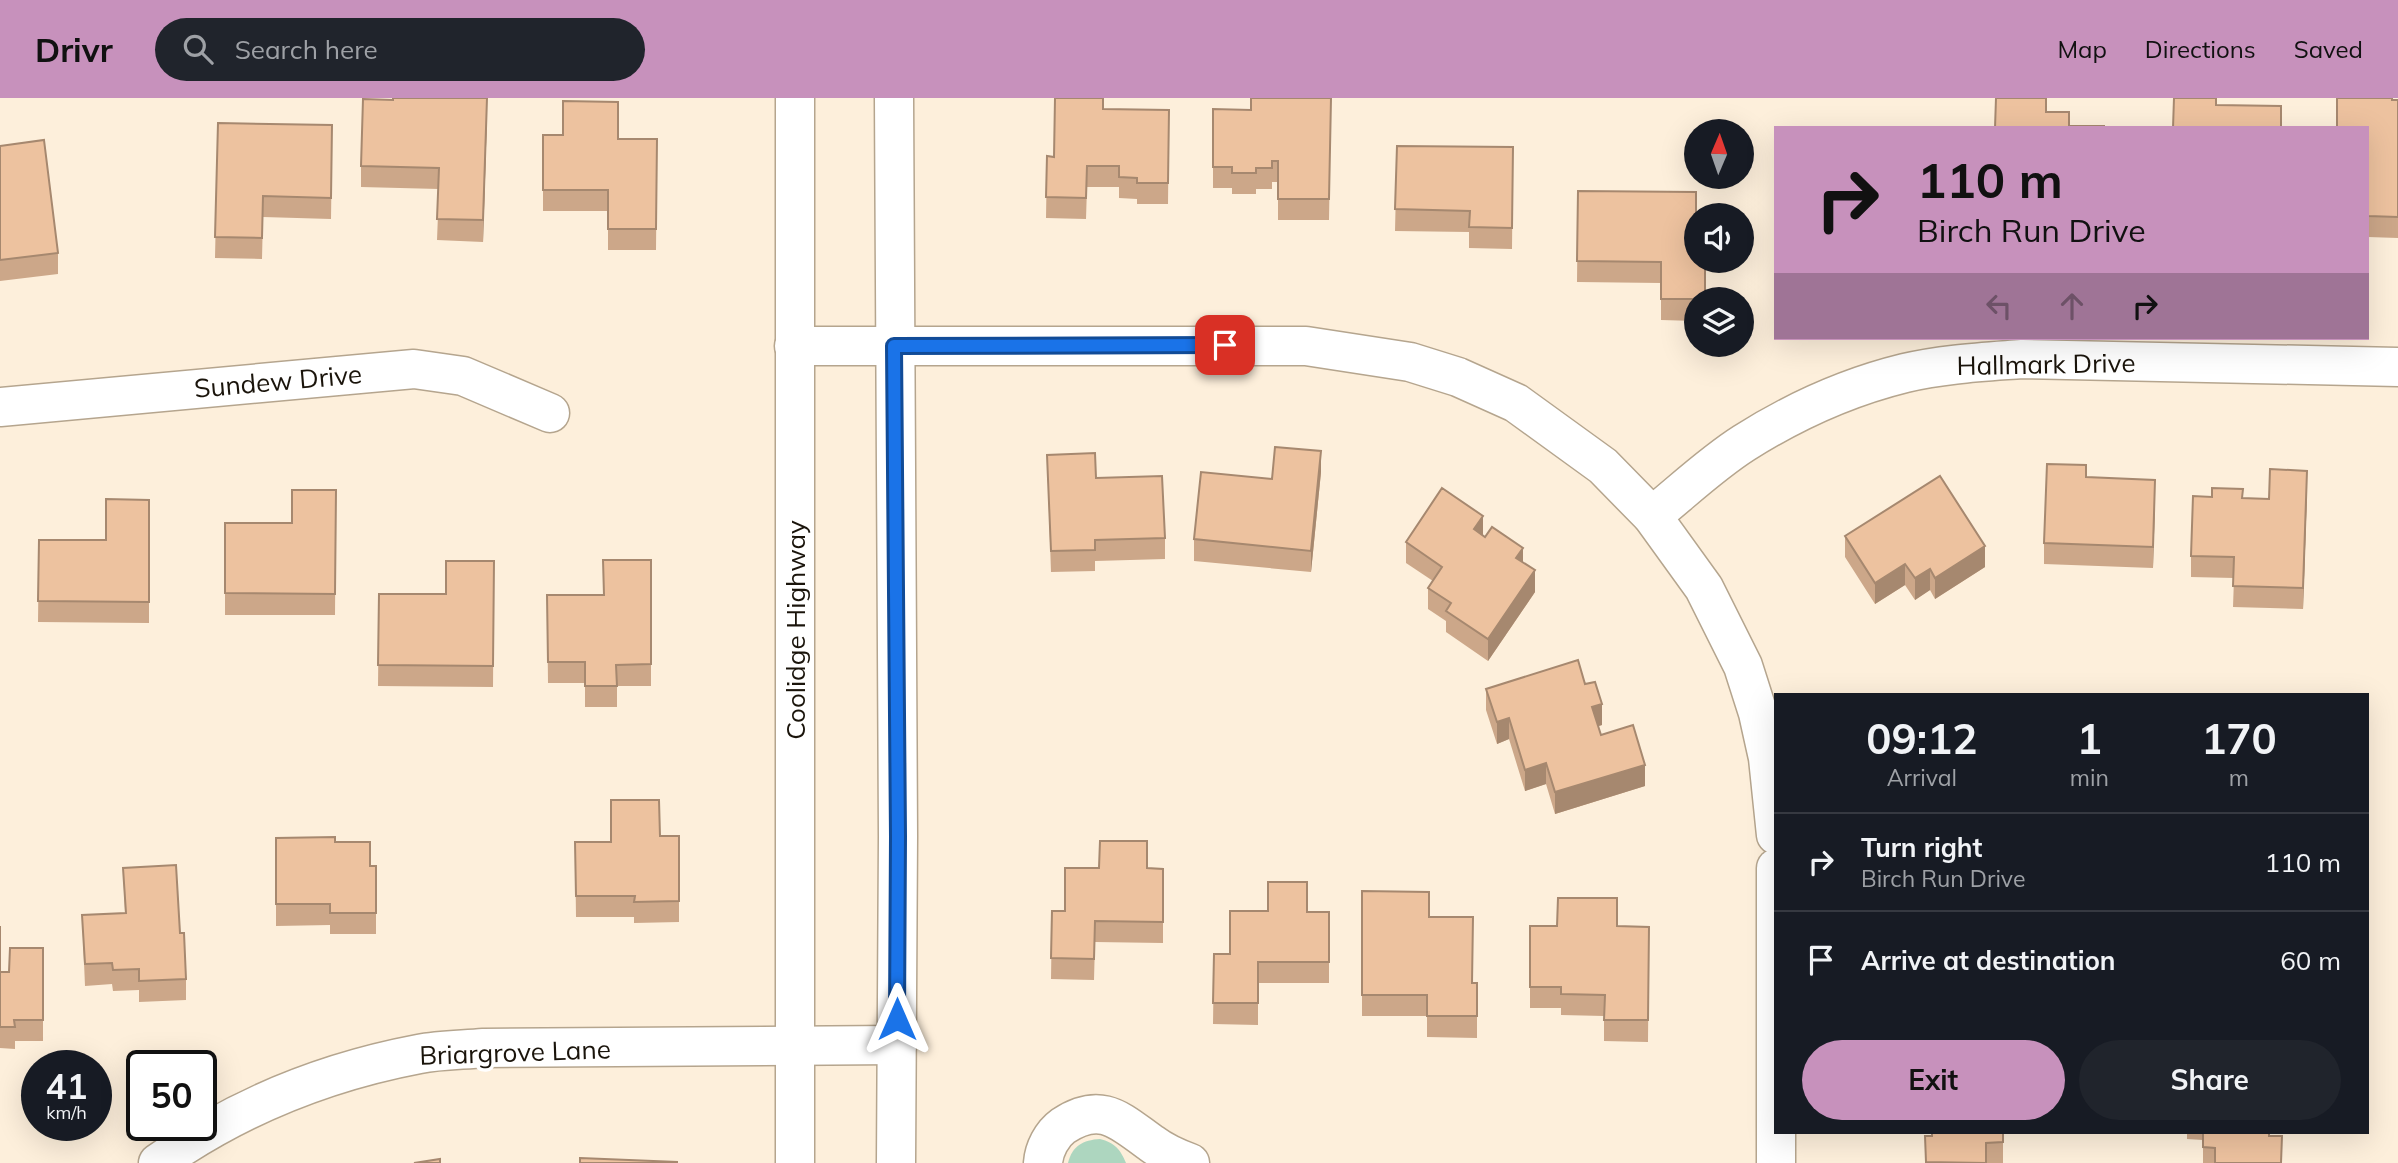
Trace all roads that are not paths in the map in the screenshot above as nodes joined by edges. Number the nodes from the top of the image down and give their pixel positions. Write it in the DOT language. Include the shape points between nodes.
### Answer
graph roads {
  1 [pos="795,98"];
  2 [pos="894,98"];
  3 [pos="794,346"];
  4 [pos="894,346"];
  5 [pos="2398,367"];
  6 [pos="0,407"];
  7 [pos="550,413"];
  8 [pos="1652,516"];
  9 [pos="1774,816"];
  10 [pos="897,1045"];
  11 [pos="794,1047"];
  12 [pos="1776,1134"];
  13 [pos="158,1163"];
  14 [pos="795,1163"];
  15 [pos="896,1163"];
  16 [pos="1044,1163"];
  17 [pos="1190,1163"];
  18 [pos="1776,1163"];
  1 -- 3 [label="street, Coolidge Highway"];
  2 -- 4 [label="street"];
  3 -- 4 [label="street"];
  3 -- 11 [label="street, Coolidge Highway"];
  4 -- 8 [label="street" via="1306,346 1410,362 1516,403 1603,466"];
  4 -- 10 [label="street"];
  5 -- 8 [label="street, Hallmark Drive" via="2022,359 1905,373 1795,413 1742,444"];
  6 -- 7 [label="street, Sundew Drive" via="414,369 463,376"];
  8 -- 9 [label="street" via="1704,588 1743,666 1768,758"];
  10 -- 11 [label="street, Briargrove Lane"];
  10 -- 15 [label="street"];
  11 -- 13 [label="street, Briargrove Lane" via="484,1048 422,1053 291,1089 233,1116"];
  11 -- 14 [label="street, Coolidge Highway"];
  12 -- 18 [label="street"];
  16 -- 17 [label="street" via="1049,1143 1060,1128 1094,1115 1115,1117 1170,1155"];
}
